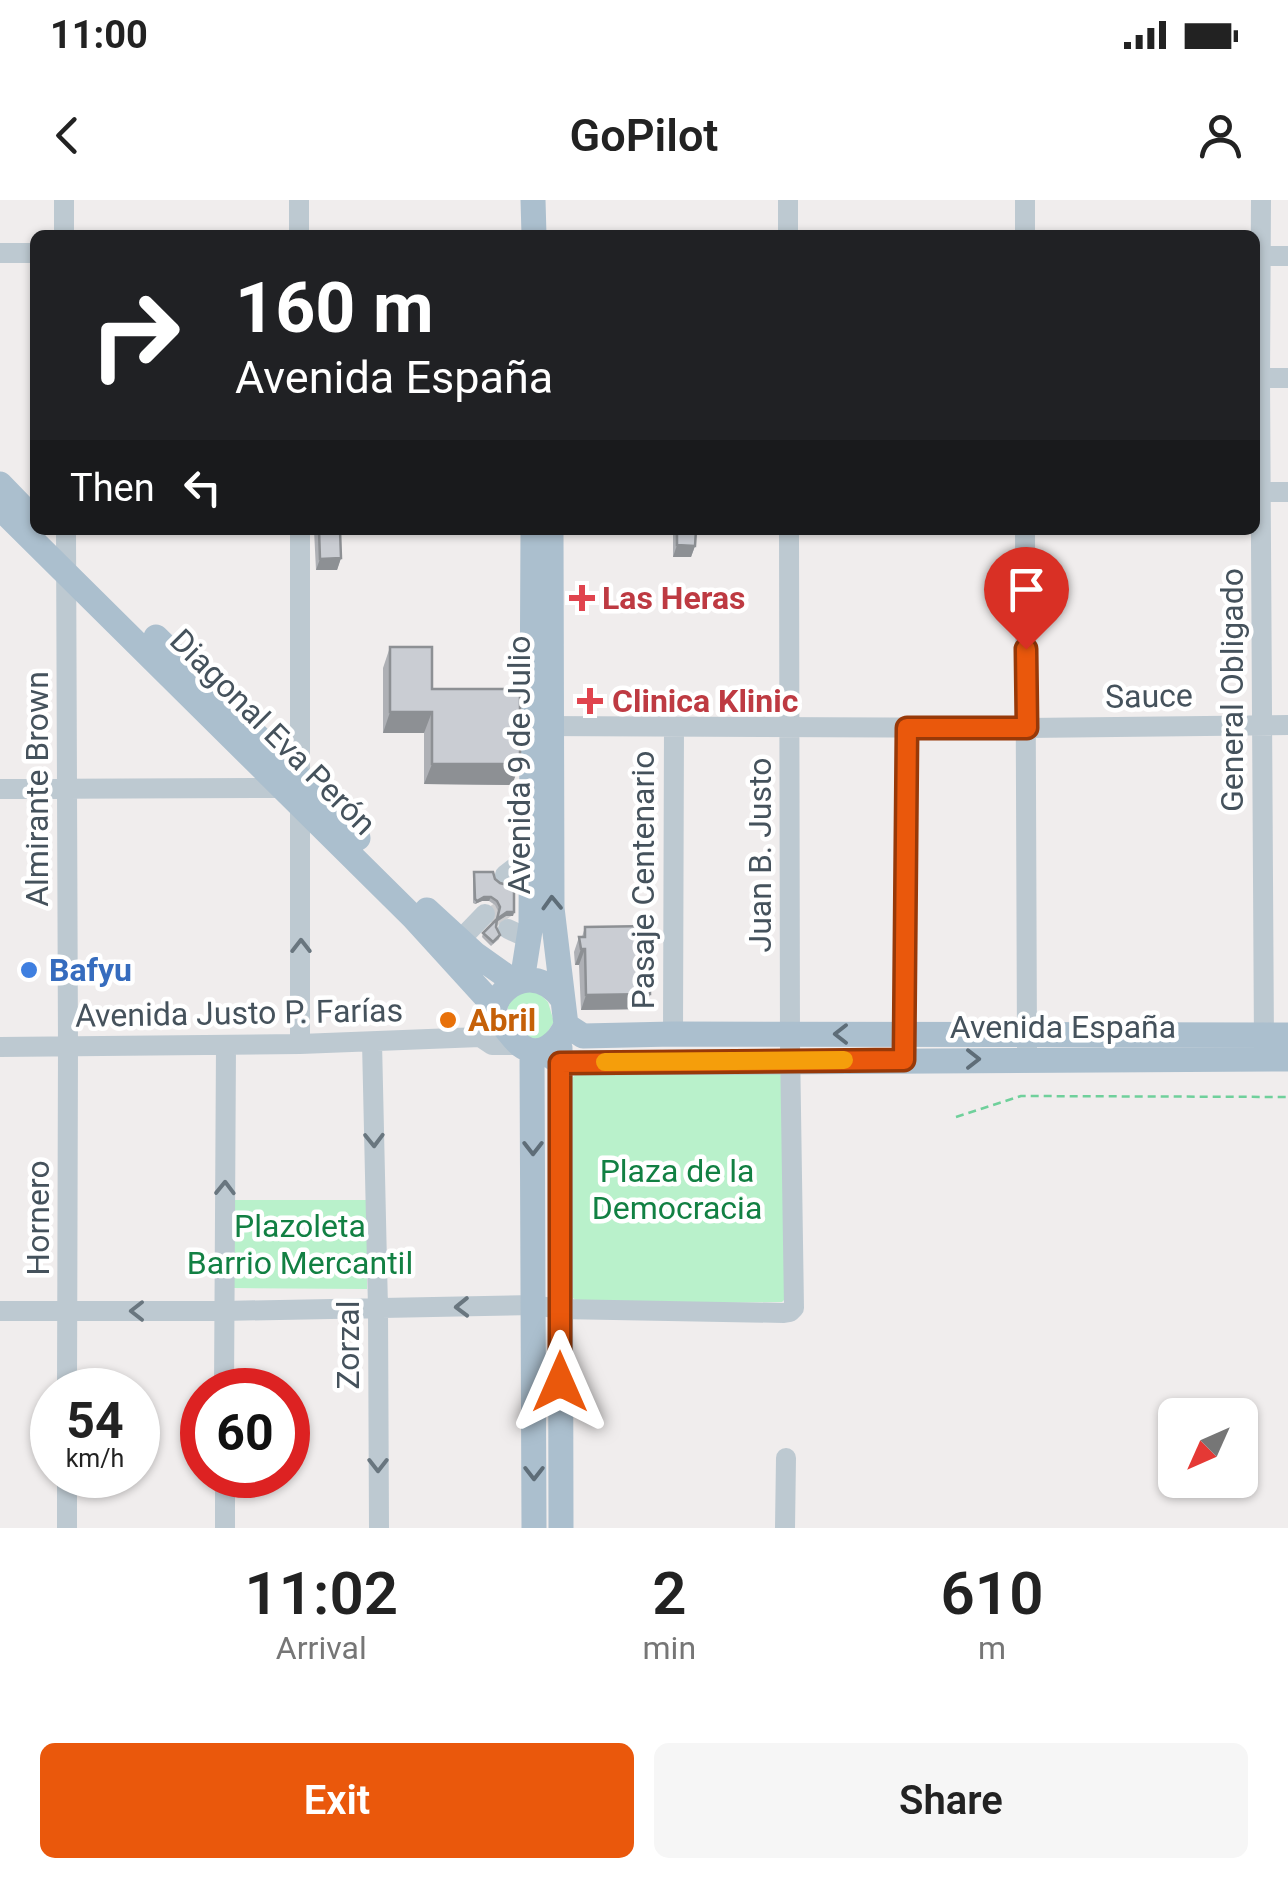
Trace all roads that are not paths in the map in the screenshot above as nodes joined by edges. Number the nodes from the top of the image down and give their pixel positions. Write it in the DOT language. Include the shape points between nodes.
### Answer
graph roads {
  1 [pos="64,200"];
  2 [pos="299,200"];
  3 [pos="534,200"];
  4 [pos="549,200"];
  5 [pos="788,200"];
  6 [pos="1024,200"];
  7 [pos="1261,200"];
  8 [pos="64,230"];
  9 [pos="300,230"];
  10 [pos="534,230"];
  11 [pos="550,230"];
  12 [pos="788,230"];
  13 [pos="1025,230"];
  14 [pos="1259,230"];
  15 [pos="30,252"];
  16 [pos="0,253"];
  17 [pos="1260,256"];
  18 [pos="1288,256"];
  19 [pos="1260,378"];
  20 [pos="1288,378"];
  21 [pos="1260,492"];
  22 [pos="1288,492"];
  23 [pos="9,495"];
  24 [pos="30,514"];
  25 [pos="30,515"];
  26 [pos="300,535"];
  27 [pos="533,535"];
  28 [pos="552,535"];
  29 [pos="789,535"];
  30 [pos="1026,535"];
  31 [pos="1259,535"];
  32 [pos="66,550"];
  33 [pos="1262,724"];
  34 [pos="1288,725"];
  35 [pos="542,726"];
  36 [pos="674,727"];
  37 [pos="790,728"];
  38 [pos="907,728"];
  39 [pos="1027,728"];
  40 [pos="0,789"];
  41 [pos="67,790"];
  42 [pos="294,790"];
  43 [pos="531,861"];
  44 [pos="505,876"];
  45 [pos="484,914"];
  46 [pos="460,940"];
  47 [pos="519,982"];
  48 [pos="490,1020"];
  49 [pos="673,1034"];
  50 [pos="790,1034"];
  51 [pos="549,1039"];
  52 [pos="372,1042"];
  53 [pos="300,1044"];
  54 [pos="226,1045"];
  55 [pos="0,1047"];
  56 [pos="68,1047"];
  57 [pos="904,1047"];
  58 [pos="1027,1047"];
  59 [pos="1276,1047"];
  60 [pos="790,1060"];
  61 [pos="547,1307"];
  62 [pos="378,1308"];
  63 [pos="0,1311"];
  64 [pos="224,1311"];
  65 [pos="67,1312"];
  66 [pos="67,1368"];
  67 [pos="224,1368"];
  68 [pos="786,1458"];
  69 [pos="67,1498"];
  70 [pos="225,1498"];
  71 [pos="67,1528"];
  72 [pos="226,1528"];
  73 [pos="379,1528"];
  74 [pos="534,1528"];
  75 [pos="561,1528"];
  76 [pos="785,1528"];
  1 -- 8 [label="street"];
  2 -- 9 [label="street"];
  3 -- 10 [label="main road"];
  4 -- 11 [label="main road"];
  5 -- 12 [label="street"];
  6 -- 13 [label="street"];
  7 -- 14 [label="street, General Obligado"];
  15 -- 16 [label="street"];
  17 -- 18 [label="street"];
  19 -- 20 [label="street"];
  21 -- 22 [label="street"];
  23 -- 24 [label="main road, Diagonal Eva Perón"];
  23 -- 25 [label="main road, Diagonal Eva Perón"];
  26 -- 42 [label="street"];
  27 -- 35 [label="main road, Avenida 9 de Julio"];
  28 -- 35 [label="main road, Avenida 9 de Julio"];
  29 -- 37 [label="street, Juan B. Justo"];
  30 -- 39 [label="street"];
  31 -- 33 [label="street, General Obligado"];
  32 -- 41 [label="street, Almirante Brown"];
  32 -- 42 [label="main road, Diagonal Eva Perón"];
  33 -- 34 [label="street, Sauce"];
  33 -- 39 [label="street, Sauce"];
  33 -- 59 [label="street, General Obligado"];
  35 -- 36 [label="street, Sauce"];
  35 -- 43 [label="main road, Avenida 9 de Julio"];
  51 -- 35 [label="main road, Avenida 9 de Julio, one-way" via="552,908"];
  36 -- 37 [label="street, Sauce"];
  36 -- 49 [label="street, Pasaje Centenario"];
  37 -- 38 [label="street, Sauce"];
  37 -- 50 [label="street, Juan B. Justo"];
  38 -- 39 [label="street, Sauce"];
  38 -- 57 [label="street"];
  39 -- 58 [label="street"];
  40 -- 41 [label="street"];
  41 -- 42 [label="street"];
  41 -- 56 [label="street, Almirante Brown"];
  42 -- 46 [label="main road, Diagonal Eva Perón"];
  42 -- 48 [label="main road, Diagonal Eva Perón" via="414,917"];
  53 -- 42 [label="street, one-way"];
  43 -- 44 [label="street"];
  43 -- 47 [label="main road, Avenida 9 de Julio"];
  45 -- 46 [label="street"];
  46 -- 47 [label="main road, Diagonal Eva Perón"];
  47 -- 48 [label="main road" via="502,994"];
  47 -- 51 [label="main road, Diagonal Eva Perón" via="534,980 556,990"];
  48 -- 51 [label="main road, Diagonal Eva Perón"];
  48 -- 52 [label="street, Avenida Justo P. Farías"];
  49 -- 50 [label="main road, Avenida España"];
  49 -- 51 [label="main road, Avenida España"];
  57 -- 50 [label="main road, Avenida España, one-way"];
  50 -- 60 [label="street, Juan B. Justo"];
  51 -- 60 [label="main road, Avenida España"];
  51 -- 61 [label="main road, Avenida 9 de Julio"];
  52 -- 53 [label="street, Avenida Justo P. Farías"];
  52 -- 62 [label="street, Zorzal, one-way"];
  53 -- 54 [label="street, Avenida Justo P. Farías"];
  54 -- 56 [label="street, Avenida Justo P. Farías"];
  64 -- 54 [label="street, one-way"];
  55 -- 56 [label="street, Avenida Justo P. Farías"];
  56 -- 65 [label="street, Hornero"];
  57 -- 58 [label="main road, Avenida España"];
  57 -- 60 [label="main road, Avenida España"];
  58 -- 59 [label="main road, Avenida España"];
  60 -- 61 [label="street, Juan B. Justo" via="794,1308 784,1313"];
  61 -- 62 [label="street, one-way"];
  61 -- 74 [label="main road, Avenida 9 de Julio, one-way"];
  61 -- 75 [label="main road, Avenida 9 de Julio"];
  62 -- 64 [label="street"];
  62 -- 73 [label="street, Zorzal, one-way"];
  63 -- 65 [label="street"];
  64 -- 65 [label="street, one-way"];
  64 -- 67 [label="street"];
  65 -- 66 [label="street, Hornero"];
  68 -- 76 [label="street"];
  69 -- 71 [label="street"];
  70 -- 72 [label="street"];
}
